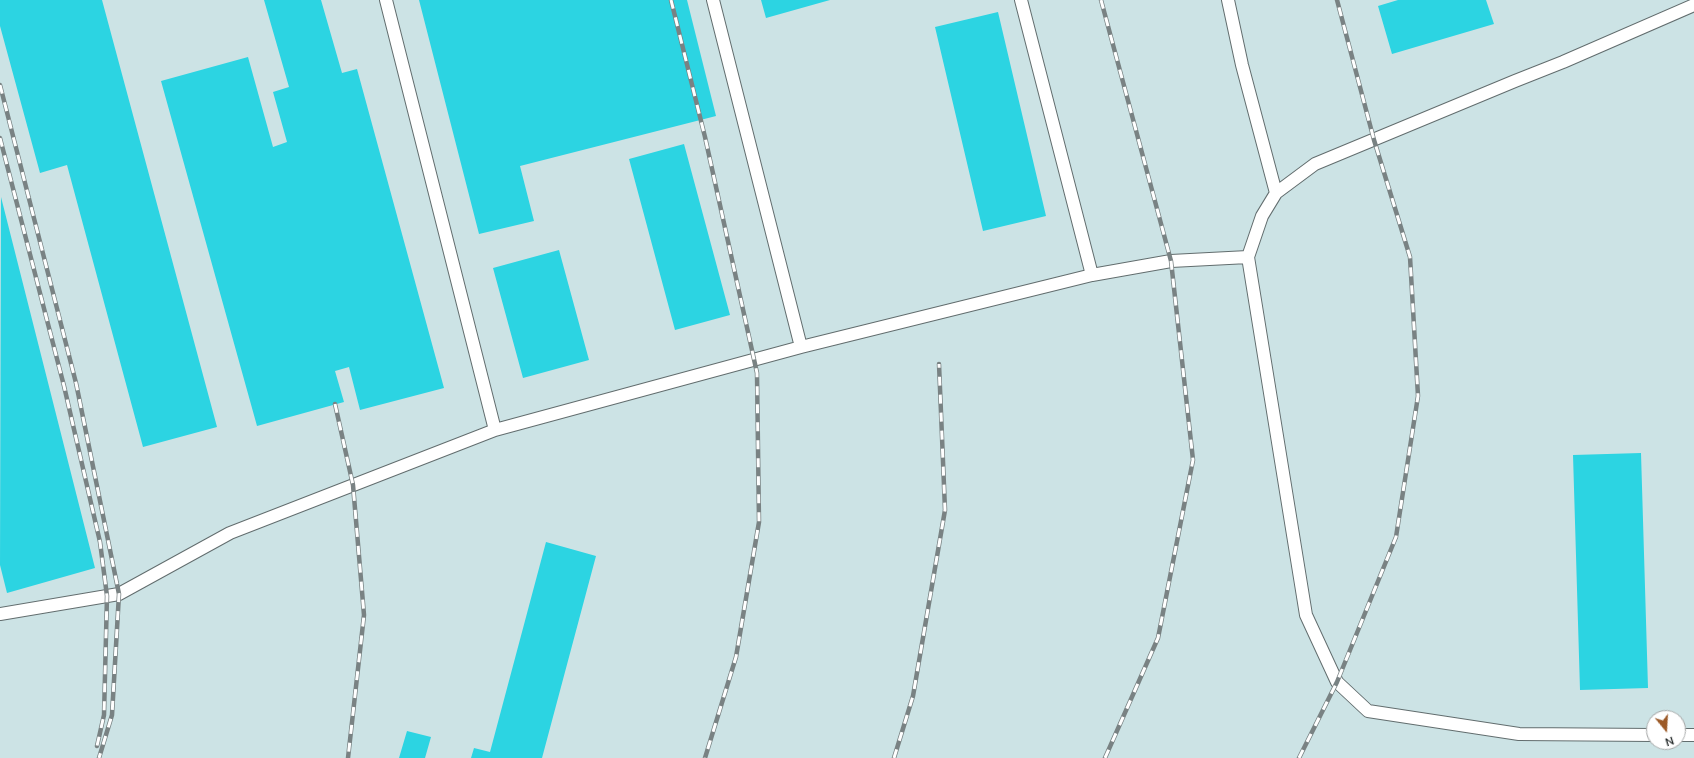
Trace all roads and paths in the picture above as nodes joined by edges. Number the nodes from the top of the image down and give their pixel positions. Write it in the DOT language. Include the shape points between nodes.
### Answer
graph roads {
  1 [pos="386,0"];
  2 [pos="713,0"];
  3 [pos="1021,0"];
  4 [pos="1228,0"];
  5 [pos="1694,5"];
  6 [pos="1276,193"];
  7 [pos="1248,256"];
  8 [pos="1092,275"];
  9 [pos="801,347"];
  10 [pos="495,430"];
  11 [pos="0,614"];
  12 [pos="1646,735"];
  1 -- 10 [label="lane"];
  2 -- 9 [label="lane"];
  3 -- 8 [label="lane"];
  4 -- 6 [label="lane" via="1242,65"];
  5 -- 6 [label="lane" via="1564,62 1315,164"];
  6 -- 7 [label="lane" via="1262,216"];
  7 -- 8 [label="lane" via="1171,261"];
  7 -- 12 [label="lane" via="1306,615 1337,682 1368,711 1518,734"];
  8 -- 9 [label="lane"];
  9 -- 10 [label="lane"];
  10 -- 11 [label="lane" via="230,533 119,594"];
}
